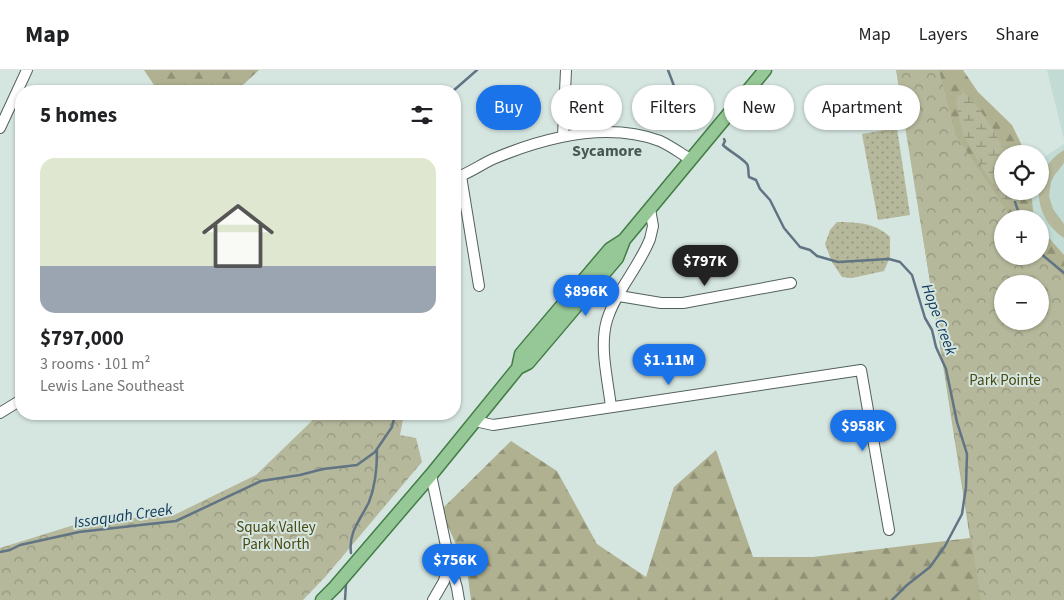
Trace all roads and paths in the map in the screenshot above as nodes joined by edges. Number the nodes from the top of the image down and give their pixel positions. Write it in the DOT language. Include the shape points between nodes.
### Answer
graph roads {
  1 [pos="27,70"];
  2 [pos="566,70"];
  3 [pos="765,70"];
  4 [pos="20,85"];
  5 [pos="15,96"];
  6 [pos="0,128"];
  7 [pos="563,136"];
  8 [pos="690,159"];
  9 [pos="461,176"];
  10 [pos="461,193"];
  11 [pos="650,209"];
  12 [pos="791,283"];
  13 [pos="479,286"];
  14 [pos="619,296"];
  15 [pos="15,404"];
  16 [pos="610,407"];
  17 [pos="0,413"];
  18 [pos="475,421"];
  19 [pos="431,475"];
  20 [pos="889,530"];
  21 [pos="449,560"];
  22 [pos="322,600"];
  23 [pos="433,600"];
  24 [pos="459,600"];
  1 -- 4 [label="street"];
  2 -- 7 [label="street"];
  3 -- 8 [label="main road"];
  5 -- 6 [label="street"];
  7 -- 8 [label="street" via="609,132 646,137 669,145"];
  7 -- 9 [label="street" via="492,160"];
  8 -- 11 [label="main road"];
  10 -- 13 [label="street"];
  11 -- 14 [label="street" via="653,226 650,239"];
  11 -- 18 [label="main road" via="624,240 610,249 570,305 521,354 518,368"];
  12 -- 14 [label="street" via="683,303"];
  14 -- 16 [label="street" via="605,331"];
  15 -- 17 [label="street"];
  16 -- 18 [label="street" via="493,425"];
  16 -- 20 [label="street" via="862,370"];
  18 -- 19 [label="main road"];
  19 -- 21 [label="street"];
  19 -- 22 [label="main road"];
  21 -- 23 [label="street" via="444,581"];
  21 -- 24 [label="street"];
}
